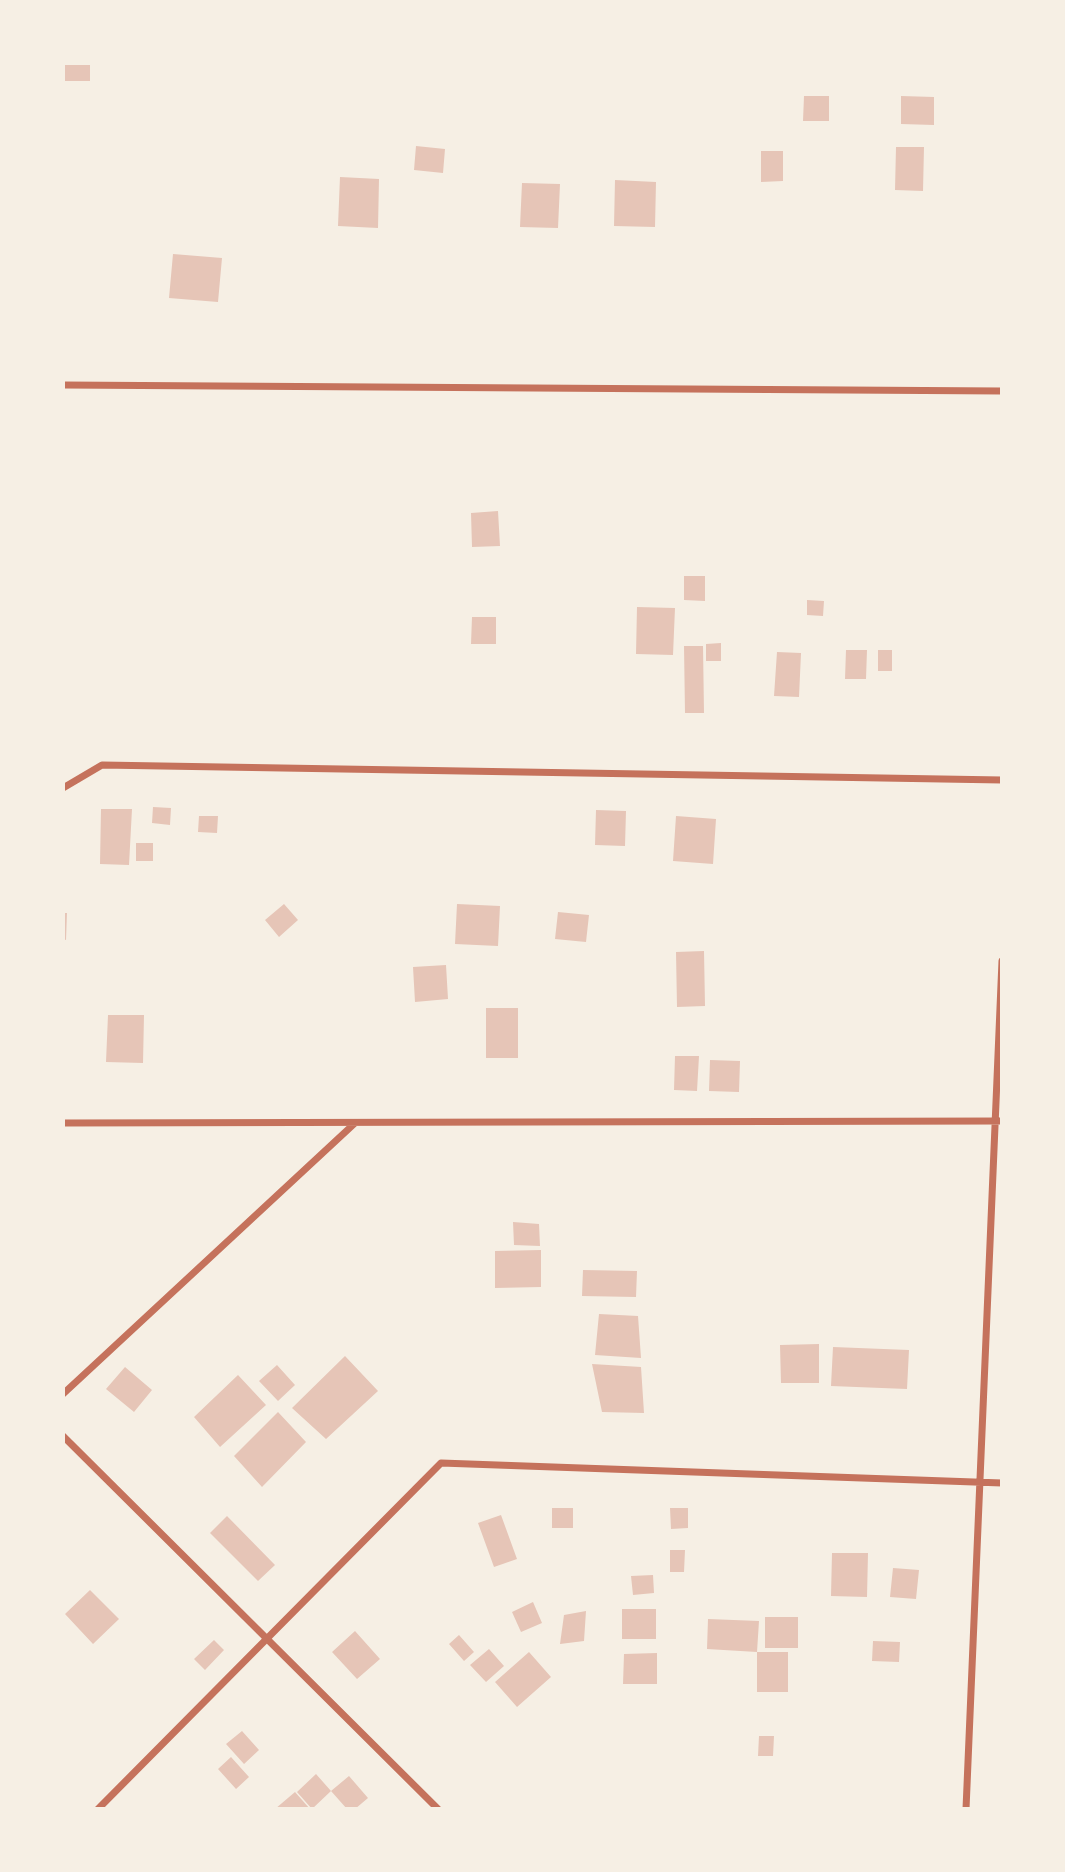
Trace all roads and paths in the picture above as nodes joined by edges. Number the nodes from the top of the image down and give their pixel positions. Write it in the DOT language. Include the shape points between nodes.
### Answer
graph roads {
  1 [pos="63,385"];
  2 [pos="1002,391"];
  3 [pos="1002,780"];
  4 [pos="63,788"];
  5 [pos="1002,961"];
  6 [pos="999,1121"];
  7 [pos="63,1123"];
  8 [pos="355,1123"];
  9 [pos="63,1394"];
  10 [pos="63,1436"];
  11 [pos="980,1483"];
  12 [pos="1002,1483"];
  13 [pos="267,1638"];
  14 [pos="98,1809"];
  15 [pos="438,1809"];
  16 [pos="967,1809"];
  1 -- 2 [label="street"];
  3 -- 4 [label="street" via="102,765"];
  5 -- 6 [label="street"];
  6 -- 8 [label="street"];
  6 -- 11 [label="street"];
  7 -- 8 [label="street"];
  8 -- 9 [label="street"];
  10 -- 13 [label="street"];
  11 -- 12 [label="street"];
  11 -- 13 [label="street" via="441,1463"];
  11 -- 16 [label="street"];
  13 -- 14 [label="street"];
  13 -- 15 [label="street"];
}
